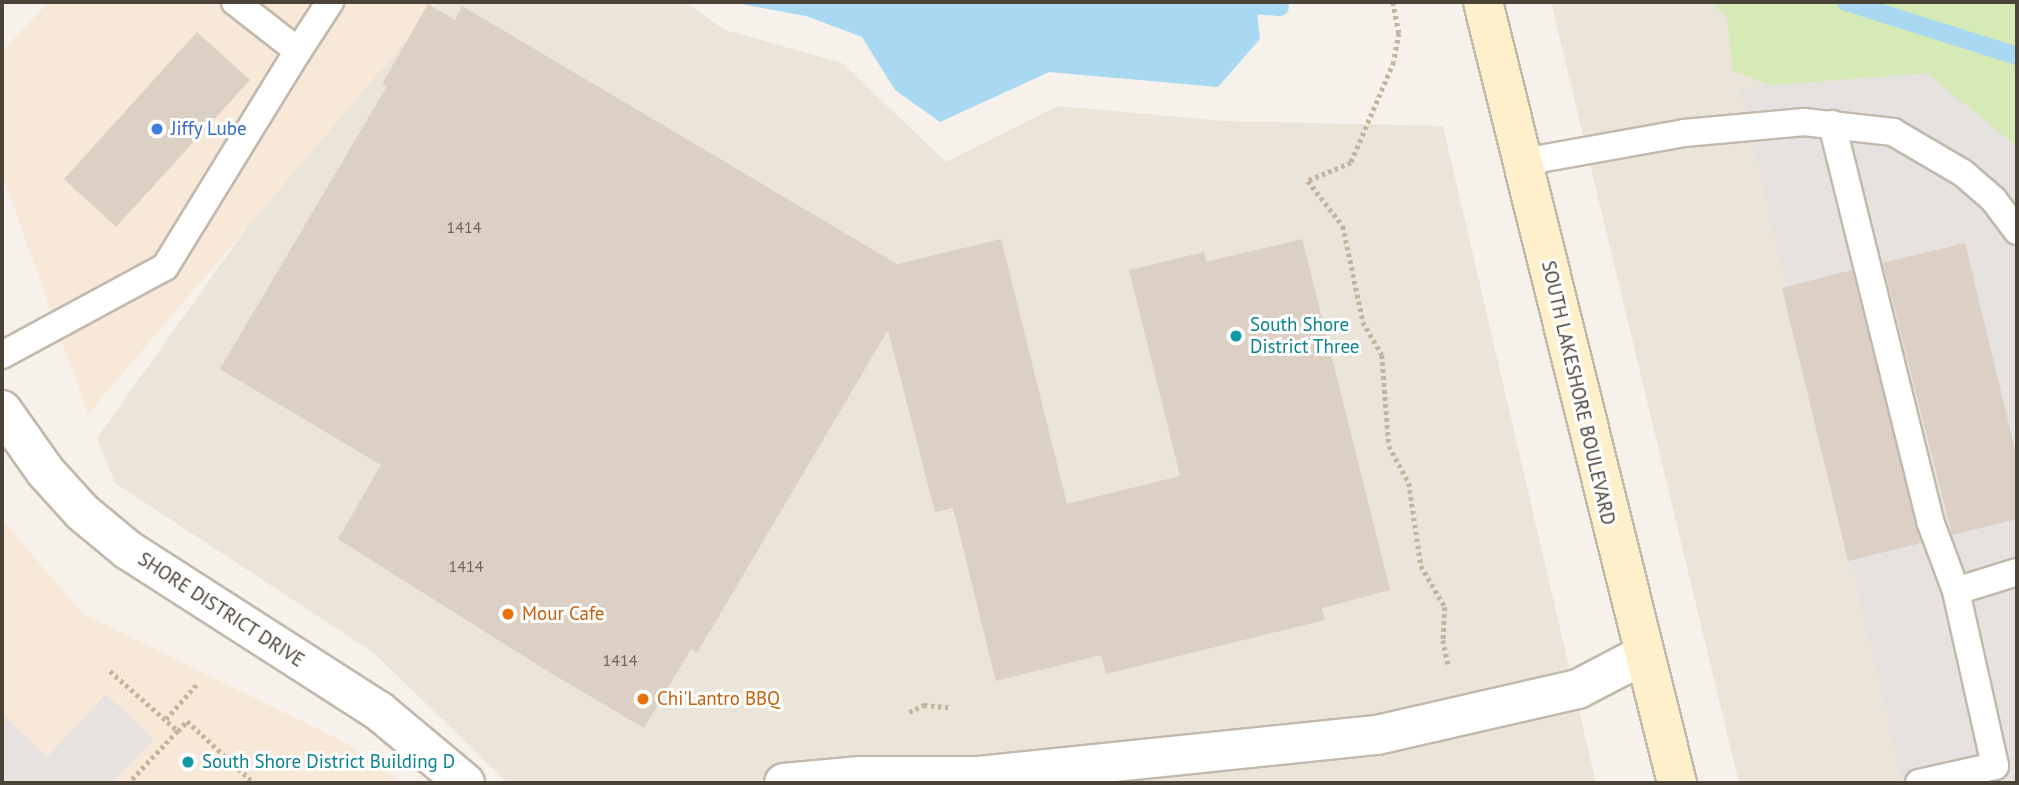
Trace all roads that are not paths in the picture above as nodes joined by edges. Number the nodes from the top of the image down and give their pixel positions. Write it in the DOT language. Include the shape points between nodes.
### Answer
graph roads {
  1 [pos="235,2"];
  2 [pos="330,2"];
  3 [pos="1483,2"];
  4 [pos="298,51"];
  5 [pos="1832,124"];
  6 [pos="1523,162"];
  7 [pos="2017,231"];
  8 [pos="2,355"];
  9 [pos="2,410"];
  10 [pos="2017,572"];
  11 [pos="1956,591"];
  12 [pos="1643,655"];
  13 [pos="465,783"];
  14 [pos="784,783"];
  15 [pos="1676,783"];
  16 [pos="1919,783"];
  1 -- 4 [label="lane"];
  2 -- 4 [label="lane"];
  3 -- 6 [label="main road, SOUTH LAKESHORE BOULEVARD"];
  4 -- 8 [label="lane" via="166,267"];
  5 -- 6 [label="lane" via="1804,122 1684,133"];
  5 -- 7 [label="lane" via="1893,132 1963,173 1993,200"];
  5 -- 11 [label="lane" via="1930,521"];
  6 -- 12 [label="main road, SOUTH LAKESHORE BOULEVARD"];
  9 -- 13 [label="street, SHORE DISTRICT DRIVE" via="45,471 82,512 128,550 379,711"];
  10 -- 11 [label="lane"];
  11 -- 16 [label="lane" via="1995,766"];
  12 -- 14 [label="street" via="1578,689 1377,735 979,776 861,776"];
  12 -- 15 [label="main road, SOUTH LAKESHORE BOULEVARD"];
}
